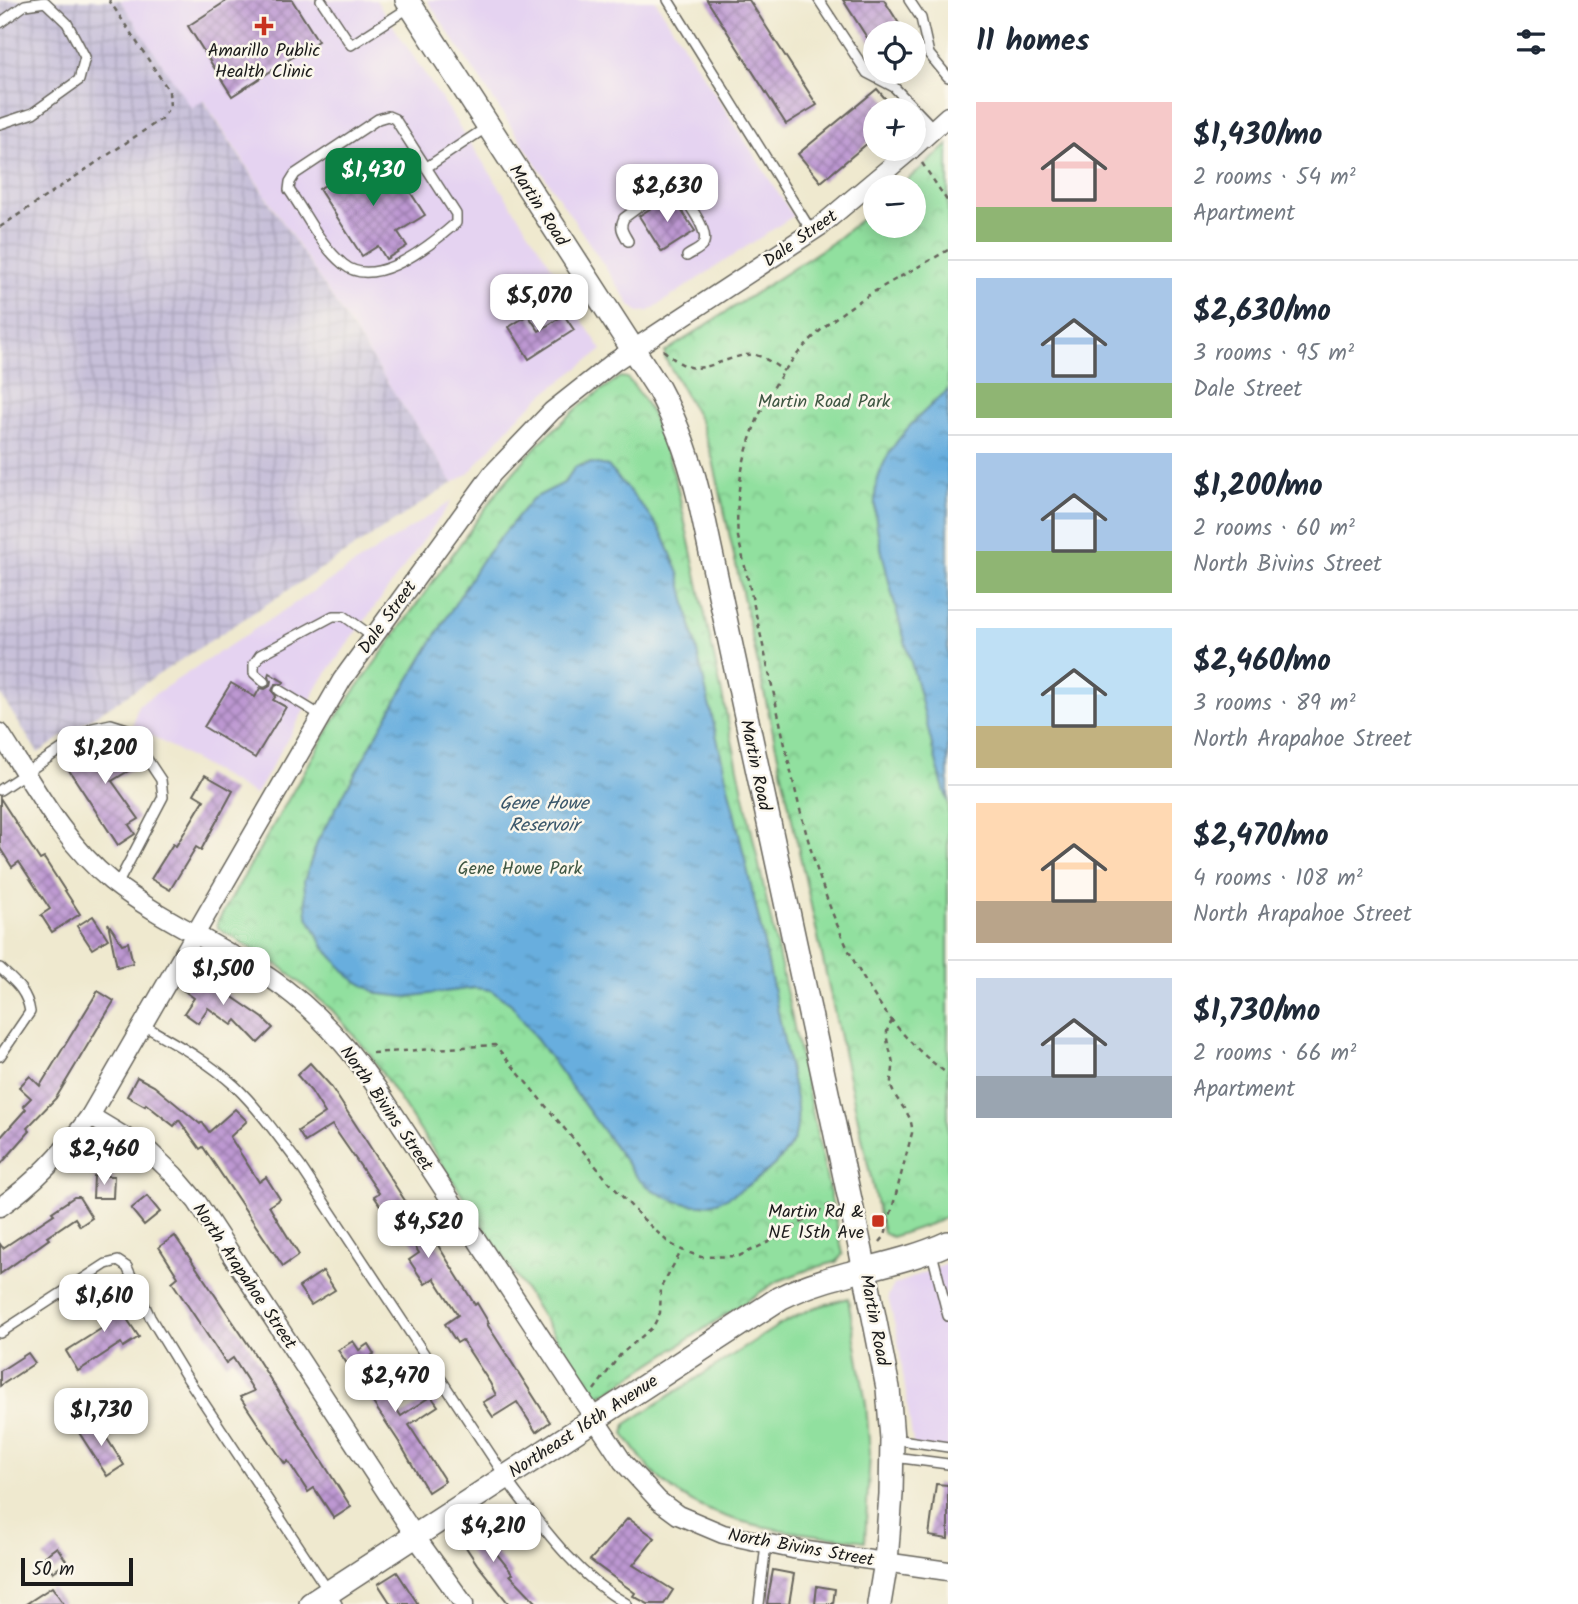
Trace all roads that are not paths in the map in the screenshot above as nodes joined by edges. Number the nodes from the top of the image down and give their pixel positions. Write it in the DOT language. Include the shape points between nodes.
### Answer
graph roads {
  1 [pos="321,0"];
  2 [pos="668,0"];
  3 [pos="819,0"];
  4 [pos="909,0"];
  5 [pos="23,3"];
  6 [pos="409,3"];
  7 [pos="0,23"];
  8 [pos="948,77"];
  9 [pos="948,116"];
  10 [pos="0,124"];
  11 [pos="488,126"];
  12 [pos="934,129"];
  13 [pos="926,140"];
  14 [pos="905,161"];
  15 [pos="427,166"];
  16 [pos="811,232"];
  17 [pos="628,241"];
  18 [pos="687,256"];
  19 [pos="633,350"];
  20 [pos="373,637"];
  21 [pos="264,682"];
  22 [pos="279,690"];
  23 [pos="320,715"];
  24 [pos="0,733"];
  25 [pos="26,773"];
  26 [pos="0,790"];
  27 [pos="117,885"];
  28 [pos="195,933"];
  29 [pos="0,968"];
  30 [pos="143,1025"];
  31 [pos="0,1056"];
  32 [pos="90,1116"];
  33 [pos="0,1207"];
  34 [pos="940,1247"];
  35 [pos="865,1269"];
  36 [pos="948,1316"];
  37 [pos="0,1333"];
  38 [pos="595,1419"];
  39 [pos="948,1447"];
  40 [pos="892,1448"];
  41 [pos="948,1464"];
  42 [pos="505,1478"];
  43 [pos="415,1536"];
  44 [pos="766,1545"];
  45 [pos="886,1562"];
  46 [pos="948,1572"];
  47 [pos="325,1600"];
  48 [pos="464,1604"];
  49 [pos="627,1604"];
  50 [pos="758,1604"];
  51 [pos="879,1604"];
  1 -- 6 [label="lane" via="351,45"];
  2 -- 16 [label="lane"];
  3 -- 12 [label="lane" via="867,74 894,87"];
  4 -- 8 [label="lane" via="921,18 929,54"];
  5 -- 7 [label="lane"];
  5 -- 10 [label="lane" via="45,2 67,23 85,57 79,80 33,113"];
  6 -- 11 [label="street, Martin Road"];
  9 -- 12 [label="street, Dale Street"];
  11 -- 15 [label="lane"];
  11 -- 19 [label="street, Martin Road"];
  12 -- 13 [label="street, Dale Street"];
  14 -- 16 [label="street, Dale Street"];
  15 -- 15 [label="lane" via="395,118 388,116 295,174 289,190 345,267 377,273 456,223 456,214"];
  16 -- 19 [label="street, Dale Street"];
  17 -- 18 [label="lane" via="620,225 624,218 673,186 703,227 702,247"];
  19 -- 20 [label="street, Dale Street" via="568,397 508,456"];
  19 -- 35 [label="street, Martin Road" via="668,407 696,481"];
  20 -- 21 [label="lane" via="344,617 333,616 260,655 254,673"];
  20 -- 23 [label="street, Dale Street"];
  22 -- 23 [label="lane"];
  23 -- 28 [label="street, Dale Street"];
  24 -- 25 [label="street, North Bivins Street"];
  25 -- 26 [label="lane"];
  25 -- 27 [label="street, North Bivins Street" via="69,838"];
  25 -- 27 [label="lane" via="93,728 111,724 127,729 161,780 163,797"];
  27 -- 28 [label="street, North Bivins Street"];
  28 -- 30 [label="street, Dale Street"];
  28 -- 38 [label="street, North Bivins Street" via="283,987 351,1053"];
  29 -- 31 [label="lane" via="21,987 30,1012"];
  30 -- 32 [label="street, Dale Street"];
  30 -- 42 [label="lane" via="233,1084 276,1133"];
  32 -- 33 [label="street, Dale Street" via="56,1160"];
  32 -- 43 [label="street, North Arapahoe Street" via="150,1152 197,1202"];
  34 -- 35 [label="street, Northeast 16th Avenue"];
  34 -- 36 [label="lane"];
  35 -- 38 [label="street, Northeast 16th Avenue" via="780,1298"];
  35 -- 40 [label="street, Martin Road" via="888,1388"];
  37 -- 47 [label="lane" via="106,1264 118,1261 127,1267 150,1317"];
  38 -- 42 [label="street, Northeast 16th Avenue"];
  38 -- 44 [label="street, North Bivins Street" via="623,1462 659,1501 694,1523"];
  39 -- 40 [label="lane"];
  40 -- 41 [label="lane"];
  40 -- 45 [label="street, Martin Road"];
  42 -- 43 [label="street, Northeast 16th Avenue"];
  42 -- 49 [label="lane" via="570,1559"];
  43 -- 47 [label="street, Northeast 16th Avenue"];
  43 -- 48 [label="street, North Arapahoe Street"];
  44 -- 45 [label="street, North Bivins Street"];
  44 -- 50 [label="lane"];
  45 -- 46 [label="street"];
  45 -- 51 [label="street, Martin Road"];
}
